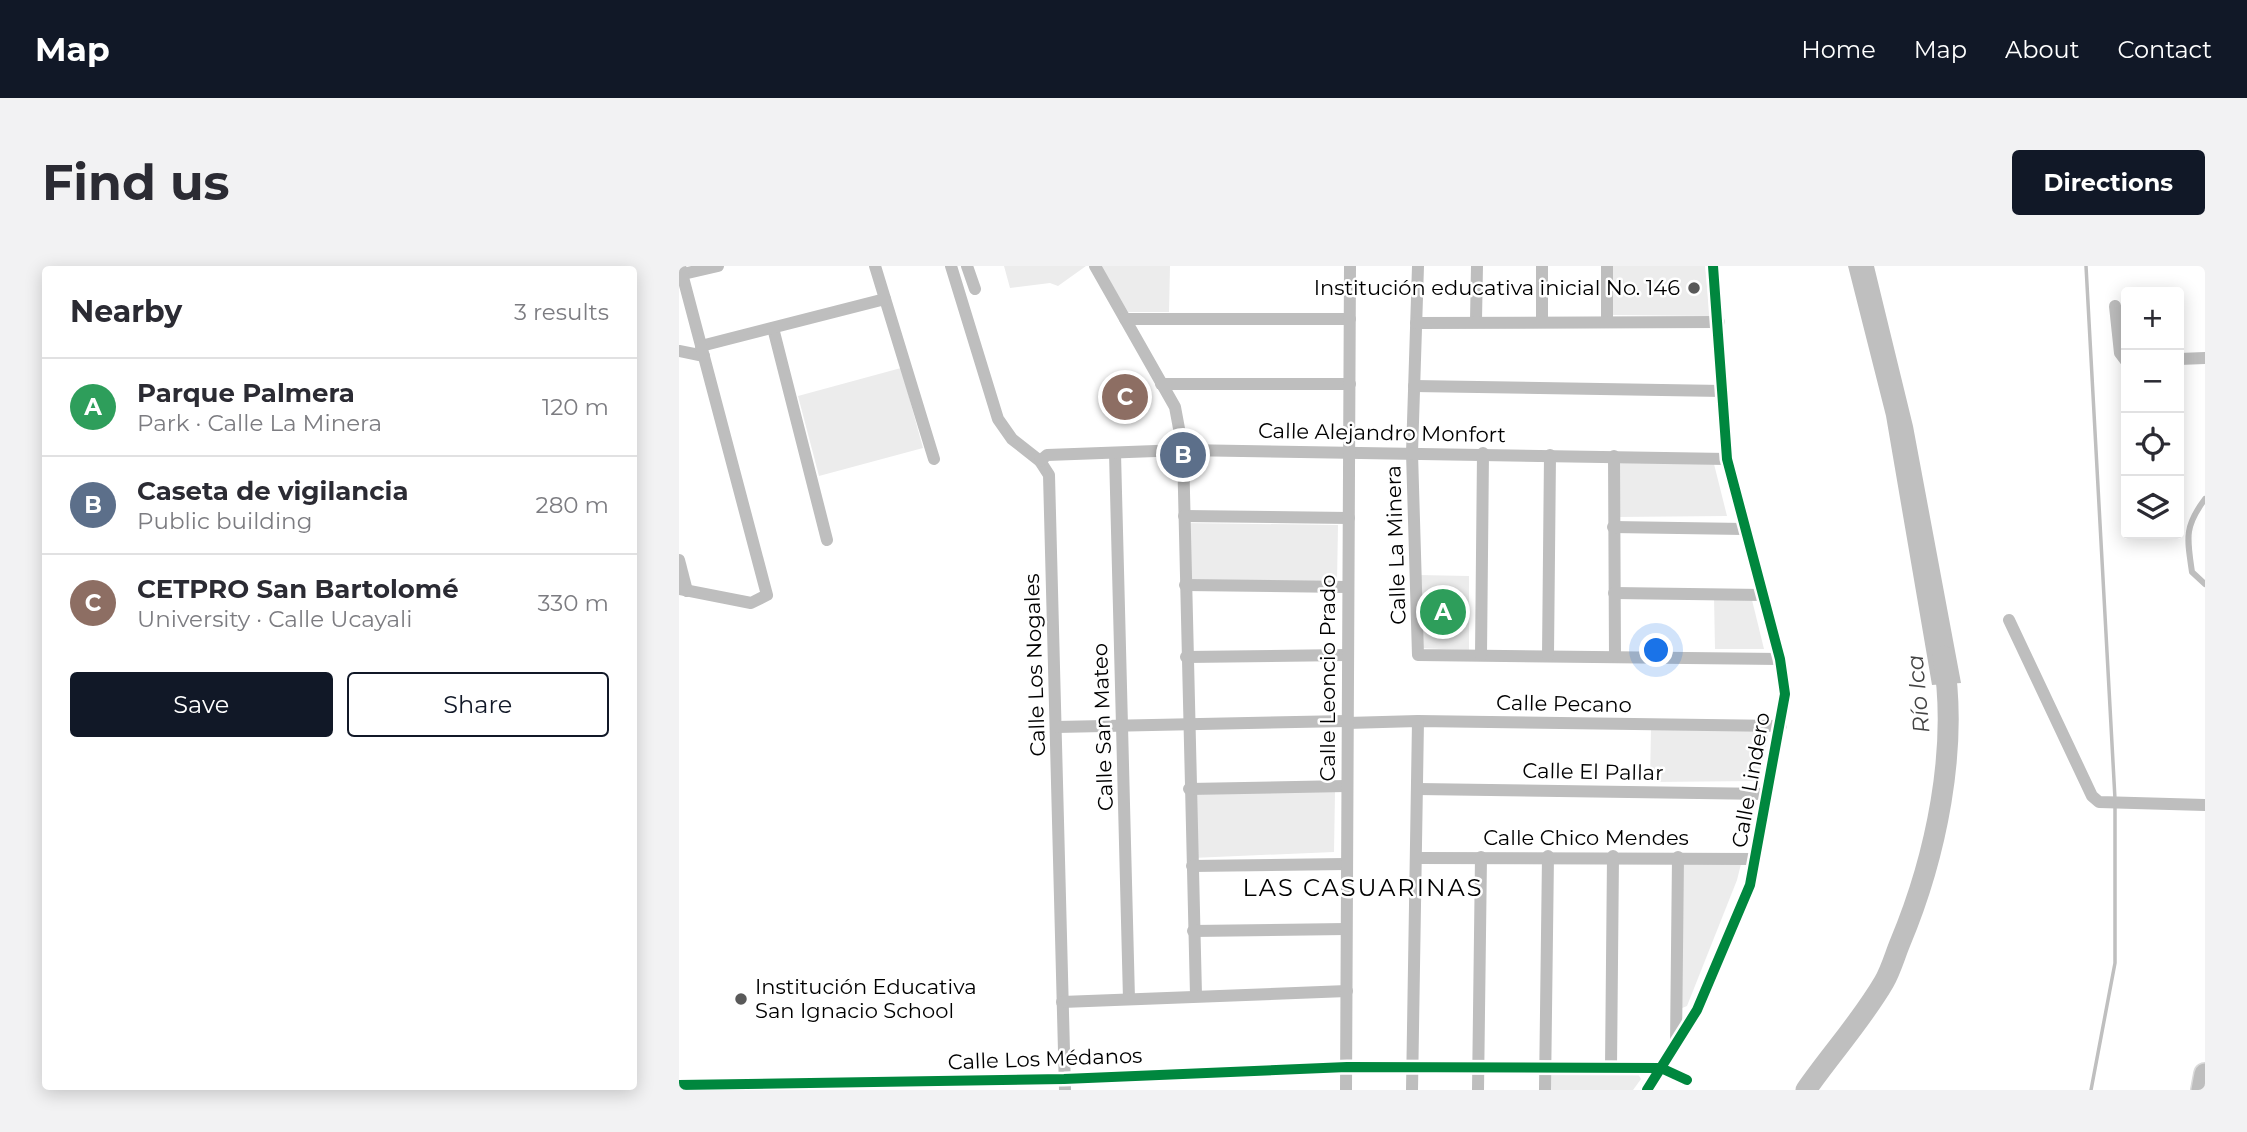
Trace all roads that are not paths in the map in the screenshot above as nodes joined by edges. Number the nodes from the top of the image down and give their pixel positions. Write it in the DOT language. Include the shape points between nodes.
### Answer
graph roads {
  1 [pos="718,266"];
  2 [pos="874,266"];
  3 [pos="951,266"];
  4 [pos="967,266"];
  5 [pos="1095,266"];
  6 [pos="1350,266"];
  7 [pos="1418,266"];
  8 [pos="1477,266"];
  9 [pos="1542,266"];
  10 [pos="1607,266"];
  11 [pos="1713,266"];
  12 [pos="680,272"];
  13 [pos="975,289"];
  14 [pos="885,299"];
  15 [pos="2115,306"];
  16 [pos="1125,318"];
  17 [pos="1350,319"];
  18 [pos="1476,320"];
  19 [pos="1542,321"];
  20 [pos="1607,321"];
  21 [pos="1719,322"];
  22 [pos="1416,323"];
  23 [pos="773,328"];
  24 [pos="679,351"];
  25 [pos="702,351"];
  26 [pos="2121,354"];
  27 [pos="2205,358"];
  28 [pos="2184,359"];
  29 [pos="1161,384"];
  30 [pos="1350,384"];
  31 [pos="1414,386"];
  32 [pos="1723,391"];
  33 [pos="1182,450"];
  34 [pos="1350,452"];
  35 [pos="1115,453"];
  36 [pos="1412,453"];
  37 [pos="1483,453"];
  38 [pos="1550,455"];
  39 [pos="1614,456"];
  40 [pos="934,459"];
  41 [pos="1727,459"];
  42 [pos="1040,461"];
  43 [pos="2205,499"];
  44 [pos="1184,516"];
  45 [pos="1349,518"];
  46 [pos="1613,527"];
  47 [pos="1744,528"];
  48 [pos="827,540"];
  49 [pos="679,560"];
  50 [pos="2205,584"];
  51 [pos="1185,585"];
  52 [pos="1348,587"];
  53 [pos="683,590"];
  54 [pos="1613,593"];
  55 [pos="1763,595"];
  56 [pos="2009,620"];
  57 [pos="1348,656"];
  58 [pos="1481,656"];
  59 [pos="1548,656"];
  60 [pos="1615,656"];
  61 [pos="1187,657"];
  62 [pos="1780,659"];
  63 [pos="1418,721"];
  64 [pos="1347,722"];
  65 [pos="1188,723"];
  66 [pos="1123,725"];
  67 [pos="1781,726"];
  68 [pos="1056,727"];
  69 [pos="1346,786"];
  70 [pos="1189,789"];
  71 [pos="1418,789"];
  72 [pos="1768,794"];
  73 [pos="2205,804"];
  74 [pos="1548,856"];
  75 [pos="1613,856"];
  76 [pos="1481,857"];
  77 [pos="1678,857"];
  78 [pos="1417,858"];
  79 [pos="1756,859"];
  80 [pos="1346,864"];
  81 [pos="1192,866"];
  82 [pos="1346,929"];
  83 [pos="1193,930"];
  84 [pos="1347,991"];
  85 [pos="1196,995"];
  86 [pos="1129,999"];
  87 [pos="1062,1002"];
  88 [pos="1676,1045"];
  89 [pos="1347,1067"];
  90 [pos="1413,1068"];
  91 [pos="1611,1068"];
  92 [pos="1661,1068"];
  93 [pos="1479,1070"];
  94 [pos="1545,1070"];
  95 [pos="2205,1074"];
  96 [pos="1687,1080"];
  97 [pos="679,1085"];
  98 [pos="1065,1085"];
  99 [pos="700,1087"];
  100 [pos="1346,1090"];
  101 [pos="1412,1090"];
  102 [pos="1478,1090"];
  103 [pos="1545,1090"];
  104 [pos="1647,1090"];
  105 [pos="2202,1090"];
  1 -- 12 [label="street"];
  2 -- 14 [label="street"];
  3 -- 42 [label="street" via="998,419 1012,439"];
  4 -- 13 [label="street"];
  5 -- 16 [label="street"];
  6 -- 17 [label="street, Calle Leoncio Prado"];
  7 -- 22 [label="street, Calle La Minera"];
  8 -- 18 [label="street"];
  9 -- 19 [label="street"];
  10 -- 20 [label="street"];
  11 -- 21 [label="street, Calle Lindero"];
  12 -- 25 [label="street"];
  14 -- 23 [label="street"];
  14 -- 40 [label="street"];
  15 -- 26 [label="street"];
  16 -- 17 [label="street"];
  16 -- 29 [label="street"];
  17 -- 30 [label="street, Calle Leoncio Prado"];
  18 -- 19 [label="street"];
  18 -- 22 [label="street"];
  19 -- 20 [label="street"];
  20 -- 21 [label="street"];
  21 -- 32 [label="street, Calle Lindero"];
  22 -- 31 [label="street, Calle La Minera"];
  23 -- 25 [label="street"];
  23 -- 48 [label="street"];
  24 -- 25 [label="street"];
  25 -- 53 [label="street" via="767,595 751,603"];
  27 -- 28 [label="street"];
  29 -- 30 [label="street"];
  29 -- 33 [label="street" via="1175,407"];
  30 -- 34 [label="street, Calle Leoncio Prado"];
  31 -- 32 [label="street"];
  31 -- 36 [label="street, Calle La Minera"];
  32 -- 41 [label="street, Calle Lindero"];
  33 -- 34 [label="street, Calle Alejandro Monfort"];
  33 -- 35 [label="street, Calle Alejandro Monfort"];
  33 -- 44 [label="street"];
  34 -- 36 [label="street, Calle Alejandro Monfort"];
  34 -- 45 [label="street, Calle Leoncio Prado"];
  35 -- 42 [label="street, Calle Alejandro Monfort" via="1047,455"];
  35 -- 66 [label="street, Calle San Mateo"];
  36 -- 37 [label="street, Calle Alejandro Monfort"];
  36 -- 58 [label="street, Calle La Minera" via="1418,655"];
  37 -- 38 [label="street, Calle Alejandro Monfort"];
  37 -- 58 [label="street"];
  38 -- 39 [label="street, Calle Alejandro Monfort"];
  38 -- 59 [label="street"];
  39 -- 41 [label="street, Calle Alejandro Monfort"];
  39 -- 46 [label="street"];
  41 -- 47 [label="street, Calle Lindero"];
  42 -- 68 [label="street, Calle Los Nogales" via="1049,475"];
  43 -- 50 [label="lane" via="2190,518 2189,533 2192,572"];
  44 -- 45 [label="street"];
  44 -- 51 [label="street"];
  45 -- 52 [label="street, Calle Leoncio Prado"];
  46 -- 47 [label="street"];
  46 -- 54 [label="street"];
  47 -- 55 [label="street, Calle Lindero"];
  49 -- 53 [label="street"];
  51 -- 52 [label="street"];
  51 -- 61 [label="street"];
  52 -- 57 [label="street, Calle Leoncio Prado"];
  54 -- 55 [label="street"];
  54 -- 60 [label="street"];
  55 -- 62 [label="street, Calle Lindero"];
  56 -- 73 [label="street" via="2092,796 2099,802"];
  57 -- 61 [label="street"];
  57 -- 64 [label="street, Calle Leoncio Prado"];
  58 -- 59 [label="street"];
  59 -- 60 [label="street"];
  60 -- 62 [label="street"];
  61 -- 65 [label="street"];
  62 -- 67 [label="street, Calle Lindero" via="1785,691"];
  63 -- 64 [label="street, Calle Pecano"];
  63 -- 67 [label="street, Calle Pecano"];
  63 -- 71 [label="street"];
  64 -- 65 [label="street, Calle Pecano"];
  64 -- 69 [label="street, Calle Leoncio Prado"];
  65 -- 66 [label="street, Calle Pecano"];
  65 -- 70 [label="street"];
  66 -- 68 [label="street, Calle Pecano"];
  66 -- 86 [label="street, Calle San Mateo"];
  67 -- 72 [label="street, Calle Lindero"];
  68 -- 87 [label="street, Calle Los Nogales"];
  69 -- 70 [label="street"];
  69 -- 80 [label="street, Calle Leoncio Prado"];
  70 -- 81 [label="street"];
  71 -- 72 [label="street, Calle El Pallar"];
  71 -- 78 [label="street"];
  72 -- 79 [label="street, Calle Lindero"];
  74 -- 75 [label="street, Calle Chico Mendes"];
  74 -- 76 [label="street, Calle Chico Mendes"];
  74 -- 94 [label="street"];
  75 -- 77 [label="street, Calle Chico Mendes"];
  75 -- 91 [label="street"];
  76 -- 78 [label="street, Calle Chico Mendes"];
  76 -- 93 [label="street"];
  77 -- 79 [label="street, Calle Chico Mendes"];
  77 -- 88 [label="street"];
  78 -- 90 [label="street"];
  79 -- 88 [label="street, Calle Lindero" via="1750,885 1697,1010"];
  80 -- 81 [label="street"];
  80 -- 82 [label="street, Calle Leoncio Prado"];
  81 -- 83 [label="street"];
  82 -- 83 [label="street"];
  82 -- 84 [label="street, Calle Leoncio Prado"];
  83 -- 85 [label="street"];
  84 -- 85 [label="street"];
  84 -- 89 [label="street, Calle Leoncio Prado"];
  85 -- 86 [label="street"];
  86 -- 87 [label="street"];
  87 -- 98 [label="street, Calle Los Nogales"];
  88 -- 92 [label="street, Calle Lindero"];
  89 -- 90 [label="street, Calle Los Médanos"];
  89 -- 98 [label="street, Calle Los Médanos"];
  89 -- 100 [label="street, Calle Leoncio Prado"];
  90 -- 93 [label="street, Calle Los Médanos"];
  90 -- 101 [label="street"];
  91 -- 92 [label="street, Calle Los Médanos"];
  91 -- 94 [label="street, Calle Los Médanos"];
  92 -- 96 [label="street"];
  92 -- 104 [label="street, Calle Lindero"];
  93 -- 94 [label="street, Calle Los Médanos"];
  93 -- 102 [label="street"];
  94 -- 103 [label="street"];
  95 -- 105 [label="highway"];
  97 -- 99 [label="street, Calle Los Médanos"];
  98 -- 99 [label="street, Calle Los Médanos"];
}
